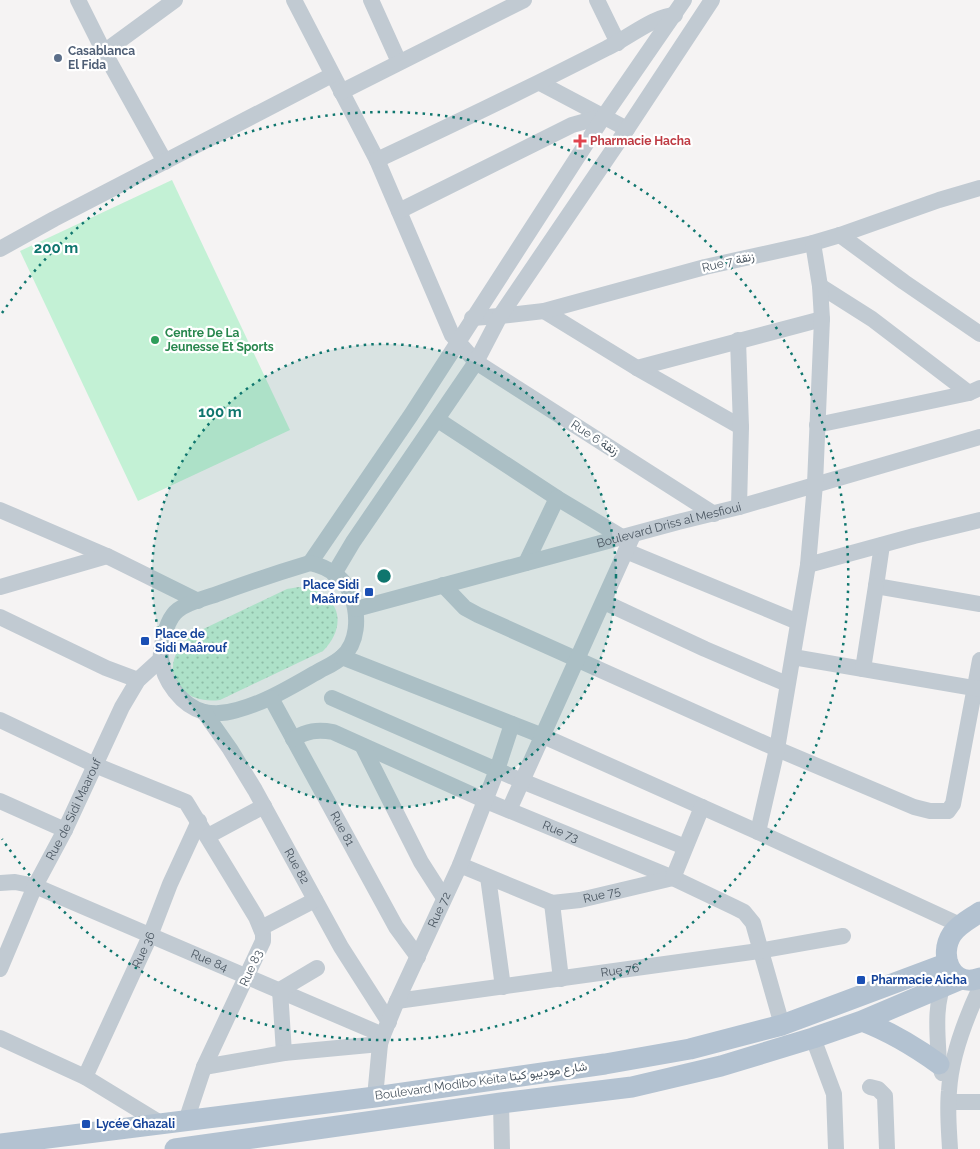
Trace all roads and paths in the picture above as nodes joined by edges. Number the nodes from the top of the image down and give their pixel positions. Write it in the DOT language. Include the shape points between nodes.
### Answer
graph roads {
  1 [pos="78,0"];
  2 [pos="176,0"];
  3 [pos="294,0"];
  4 [pos="524,0"];
  5 [pos="597,0"];
  6 [pos="684,0"];
  7 [pos="712,0"];
  8 [pos="378,2"];
  9 [pos="674,14"];
  10 [pos="695,25"];
  11 [pos="618,43"];
  12 [pos="104,52"];
  13 [pos="399,62"];
  14 [pos="332,74"];
  15 [pos="540,82"];
  16 [pos="341,92"];
  17 [pos="604,116"];
  18 [pos="627,129"];
  19 [pos="377,160"];
  20 [pos="165,162"];
  21 [pos="980,188"];
  22 [pos="399,211"];
  23 [pos="840,235"];
  24 [pos="813,243"];
  25 [pos="0,248"];
  26 [pos="820,286"];
  27 [pos="544,310"];
  28 [pos="500,316"];
  29 [pos="472,318"];
  30 [pos="822,319"];
  31 [pos="980,334"];
  32 [pos="738,340"];
  33 [pos="457,342"];
  34 [pos="476,362"];
  35 [pos="637,368"];
  36 [pos="974,390"];
  37 [pos="438,420"];
  38 [pos="817,425"];
  39 [pos="741,427"];
  40 [pos="980,437"];
  41 [pos="815,484"];
  42 [pos="557,498"];
  43 [pos="739,507"];
  44 [pos="0,510"];
  45 [pos="714,514"];
  46 [pos="980,520"];
  47 [pos="627,541"];
  48 [pos="882,545"];
  49 [pos="107,556"];
  50 [pos="310,563"];
  51 [pos="526,563"];
  52 [pos="808,565"];
  53 [pos="334,574"];
  54 [pos="443,585"];
  55 [pos="876,586"];
  56 [pos="0,587"];
  57 [pos="198,601"];
  58 [pos="604,602"];
  59 [pos="980,604"];
  60 [pos="356,609"];
  61 [pos="0,617"];
  62 [pos="798,622"];
  63 [pos="342,657"];
  64 [pos="793,657"];
  65 [pos="161,659"];
  66 [pos="578,659"];
  67 [pos="980,660"];
  68 [pos="863,669"];
  69 [pos="138,680"];
  70 [pos="787,684"];
  71 [pos="977,688"];
  72 [pos="271,698"];
  73 [pos="332,698"];
  74 [pos="204,712"];
  75 [pos="0,720"];
  76 [pos="512,724"];
  77 [pos="543,736"];
  78 [pos="293,739"];
  79 [pos="363,747"];
  80 [pos="777,748"];
  81 [pos="95,765"];
  82 [pos="497,770"];
  83 [pos="522,781"];
  84 [pos="0,800"];
  85 [pos="484,800"];
  86 [pos="264,806"];
  87 [pos="702,808"];
  88 [pos="509,810"];
  89 [pos="199,821"];
  90 [pos="65,830"];
  91 [pos="758,832"];
  92 [pos="208,836"];
  93 [pos="685,847"];
  94 [pos="460,865"];
  95 [pos="488,878"];
  96 [pos="673,878"];
  97 [pos="0,883"];
  98 [pos="35,886"];
  99 [pos="444,898"];
  100 [pos="315,900"];
  101 [pos="552,903"];
  102 [pos="980,912"];
  103 [pos="960,925"];
  104 [pos="261,928"];
  105 [pos="150,936"];
  106 [pos="843,936"];
  107 [pos="759,950"];
  108 [pos="418,958"];
  109 [pos="317,968"];
  110 [pos="0,969"];
  111 [pos="956,976"];
  112 [pos="248,977"];
  113 [pos="561,979"];
  114 [pos="503,986"];
  115 [pos="980,988"];
  116 [pos="280,990"];
  117 [pos="397,1002"];
  118 [pos="862,1021"];
  119 [pos="782,1025"];
  120 [pos="384,1033"];
  121 [pos="0,1038"];
  122 [pos="813,1038"];
  123 [pos="284,1053"];
  124 [pos="939,1064"];
  125 [pos="204,1067"];
  126 [pos="85,1077"];
  127 [pos="870,1087"];
  128 [pos="375,1097"];
  129 [pos="949,1097"];
  130 [pos="980,1102"];
  131 [pos="501,1103"];
  132 [pos="186,1121"];
  133 [pos="162,1124"];
  134 [pos="0,1144"];
  135 [pos="223,1146"];
  136 [pos="175,1149"];
  137 [pos="502,1149"];
  138 [pos="836,1149"];
  139 [pos="888,1149"];
  140 [pos="950,1149"];
  1 -- 12 [label="street"];
  2 -- 12 [label="street"];
  3 -- 14 [label="street, Rue 6 زنقة"];
  4 -- 13 [label="street"];
  5 -- 11 [label="street"];
  6 -- 9 [label="street"];
  7 -- 10 [label="street"];
  8 -- 13 [label="street"];
  9 -- 10 [label="street"];
  9 -- 11 [label="street"];
  9 -- 17 [label="street"];
  10 -- 18 [label="street"];
  11 -- 15 [label="street"];
  12 -- 20 [label="street"];
  13 -- 16 [label="street"];
  14 -- 16 [label="street, Rue 6 زنقة"];
  14 -- 20 [label="street"];
  15 -- 17 [label="street"];
  15 -- 19 [label="street"];
  16 -- 19 [label="street, Rue 6 زنقة"];
  17 -- 18 [label="street"];
  17 -- 22 [label="street" via="572,126"];
  17 -- 29 [label="street"];
  18 -- 28 [label="street"];
  19 -- 22 [label="street, Rue 6 زنقة"];
  20 -- 25 [label="street"];
  21 -- 23 [label="street, Rue 7 زنقة"];
  22 -- 33 [label="street, Rue 6 زنقة"];
  23 -- 24 [label="street, Rue 7 زنقة"];
  23 -- 31 [label="street"];
  24 -- 26 [label="street"];
  24 -- 27 [label="street, Rue 7 زنقة" via="705,267"];
  26 -- 30 [label="street"];
  26 -- 36 [label="street"];
  27 -- 28 [label="street, Rue 7 زنقة"];
  27 -- 35 [label="street"];
  28 -- 29 [label="street, Rue 7 زنقة"];
  28 -- 34 [label="street"];
  29 -- 33 [label="street"];
  30 -- 32 [label="street"];
  30 -- 38 [label="street"];
  32 -- 35 [label="street"];
  32 -- 39 [label="street"];
  33 -- 34 [label="street, Rue 6 زنقة"];
  33 -- 50 [label="street"];
  34 -- 37 [label="street"];
  34 -- 45 [label="street, Rue 6 زنقة"];
  35 -- 39 [label="street"];
  36 -- 38 [label="street"];
  37 -- 42 [label="street"];
  37 -- 53 [label="street"];
  38 -- 41 [label="street"];
  39 -- 43 [label="street"];
  40 -- 41 [label="street, Boulevard Driss al Mesfioui"];
  41 -- 43 [label="street, Boulevard Driss al Mesfioui"];
  41 -- 52 [label="street"];
  42 -- 47 [label="street"];
  42 -- 51 [label="street"];
  43 -- 45 [label="street, Boulevard Driss al Mesfioui"];
  44 -- 49 [label="street"];
  45 -- 47 [label="street, Boulevard Driss al Mesfioui"];
  46 -- 48 [label="street"];
  47 -- 51 [label="street, Boulevard Driss al Mesfioui"];
  47 -- 58 [label="street"];
  47 -- 62 [label="street"];
  48 -- 52 [label="street"];
  48 -- 55 [label="street"];
  49 -- 56 [label="street"];
  49 -- 57 [label="street"];
  50 -- 53 [label="street"];
  50 -- 57 [label="street"];
  51 -- 54 [label="street, Boulevard Driss al Mesfioui"];
  52 -- 62 [label="street"];
  53 -- 60 [label="street" via="346,586"];
  54 -- 60 [label="street, Boulevard Driss al Mesfioui"];
  54 -- 66 [label="street" via="465,608 478,616"];
  55 -- 59 [label="street"];
  55 -- 68 [label="street"];
  57 -- 65 [label="street" via="178,610 171,618 164,632"];
  58 -- 66 [label="street"];
  58 -- 70 [label="street"];
  60 -- 63 [label="street" via="354,636"];
  61 -- 69 [label="street"];
  62 -- 64 [label="street"];
  63 -- 72 [label="street"];
  63 -- 76 [label="street"];
  64 -- 68 [label="street"];
  64 -- 70 [label="street"];
  65 -- 69 [label="street, Rue de Sidi Maarouf"];
  65 -- 74 [label="street" via="165,675 177,694"];
  66 -- 77 [label="street"];
  66 -- 80 [label="street"];
  67 -- 71 [label="street"];
  68 -- 71 [label="street"];
  69 -- 81 [label="street, Rue de Sidi Maarouf"];
  70 -- 80 [label="street"];
  71 -- 80 [label="street" via="953,804 948,811 914,807"];
  72 -- 74 [label="street" via="228,713"];
  72 -- 78 [label="street, Rue 81"];
  73 -- 82 [label="street"];
  74 -- 86 [label="street, Rue 82"];
  75 -- 81 [label="street"];
  76 -- 77 [label="street"];
  76 -- 82 [label="street, Rue 72"];
  77 -- 83 [label="street"];
  77 -- 87 [label="street"];
  78 -- 79 [label="street, Rue 73" via="305,732 320,730 333,732"];
  78 -- 108 [label="street, Rue 81" via="396,927"];
  79 -- 85 [label="street, Rue 73"];
  79 -- 99 [label="street" via="421,862"];
  80 -- 91 [label="street"];
  81 -- 89 [label="street" via="186,802"];
  81 -- 90 [label="street, Rue de Sidi Maarouf"];
  82 -- 83 [label="street"];
  82 -- 85 [label="street, Rue 72"];
  83 -- 88 [label="street"];
  83 -- 93 [label="street"];
  84 -- 90 [label="street"];
  85 -- 88 [label="street, Rue 73"];
  85 -- 94 [label="street, Rue 72"];
  86 -- 92 [label="street"];
  86 -- 100 [label="street, Rue 82"];
  87 -- 91 [label="street"];
  87 -- 93 [label="street"];
  88 -- 96 [label="street, Rue 73"];
  89 -- 92 [label="street"];
  89 -- 105 [label="street, Rue 36"];
  90 -- 98 [label="street, Rue de Sidi Maarouf"];
  91 -- 103 [label="street"];
  92 -- 104 [label="street"];
  93 -- 96 [label="street"];
  94 -- 95 [label="street, Rue 75"];
  94 -- 99 [label="street, Rue 72"];
  95 -- 101 [label="street, Rue 75"];
  95 -- 114 [label="street"];
  96 -- 101 [label="street, Rue 75" via="580,900"];
  96 -- 107 [label="street, Rue 73" via="744,912 753,923"];
  97 -- 98 [label="street, Rue 84"];
  98 -- 105 [label="street, Rue 84"];
  98 -- 110 [label="street, Rue de Sidi Maarouf"];
  99 -- 108 [label="street, Rue 72"];
  100 -- 104 [label="street"];
  100 -- 120 [label="street, Rue 82"];
  101 -- 113 [label="street"];
  102 -- 103 [label="main road"];
  103 -- 111 [label="main road" via="951,935 947,947"];
  104 -- 112 [label="street, Rue 83" via="263,941"];
  105 -- 112 [label="street, Rue 84"];
  105 -- 126 [label="street, Rue 36"];
  106 -- 107 [label="street, Rue 76"];
  107 -- 113 [label="street, Rue 76"];
  107 -- 119 [label="street"];
  108 -- 117 [label="street, Rue 72"];
  109 -- 116 [label="street"];
  111 -- 118 [label="main road, Boulevard Modibo Keita شارع موديبو كيتا"];
  111 -- 119 [label="main road, Boulevard Modibo Keita شارع موديبو كيتا"];
  111 -- 124 [label="street" via="939,1003"];
  112 -- 116 [label="street, Rue 84"];
  112 -- 125 [label="street, Rue 83"];
  113 -- 114 [label="street, Rue 76"];
  114 -- 117 [label="street, Rue 76"];
  115 -- 129 [label="street" via="966,1016"];
  116 -- 120 [label="street, Rue 84"];
  116 -- 123 [label="street"];
  117 -- 120 [label="street, Rue 72"];
  118 -- 122 [label="main road, Boulevard Modibo Keita شارع موديبو كيتا"];
  118 -- 124 [label="main road" via="904,1039"];
  119 -- 128 [label="main road, Boulevard Modibo Keita شارع موديبو كيتا" via="690,1049"];
  120 -- 123 [label="street"];
  120 -- 128 [label="street, Rue 72"];
  121 -- 126 [label="street"];
  122 -- 131 [label="main road, Boulevard Modibo Keita شارع موديبو كيتا" via="632,1088"];
  122 -- 138 [label="street" via="834,1094"];
  123 -- 125 [label="street"];
  124 -- 129 [label="street"];
  125 -- 132 [label="street, Rue 83"];
  126 -- 133 [label="street"];
  127 -- 139 [label="street" via="878,1089 884,1096"];
  128 -- 132 [label="main road, Boulevard Modibo Keita شارع موديبو كيتا"];
  129 -- 130 [label="street"];
  129 -- 140 [label="street"];
  131 -- 135 [label="main road, Boulevard Modibo Keita شارع موديبو كيتا"];
  131 -- 137 [label="street"];
  132 -- 133 [label="main road, Boulevard Modibo Keita شارع موديبو كيتا"];
  133 -- 134 [label="main road, Boulevard Modibo Keita شارع موديبو كيتا"];
  135 -- 136 [label="main road, Boulevard Modibo Keita شارع موديبو كيتا"];
}
